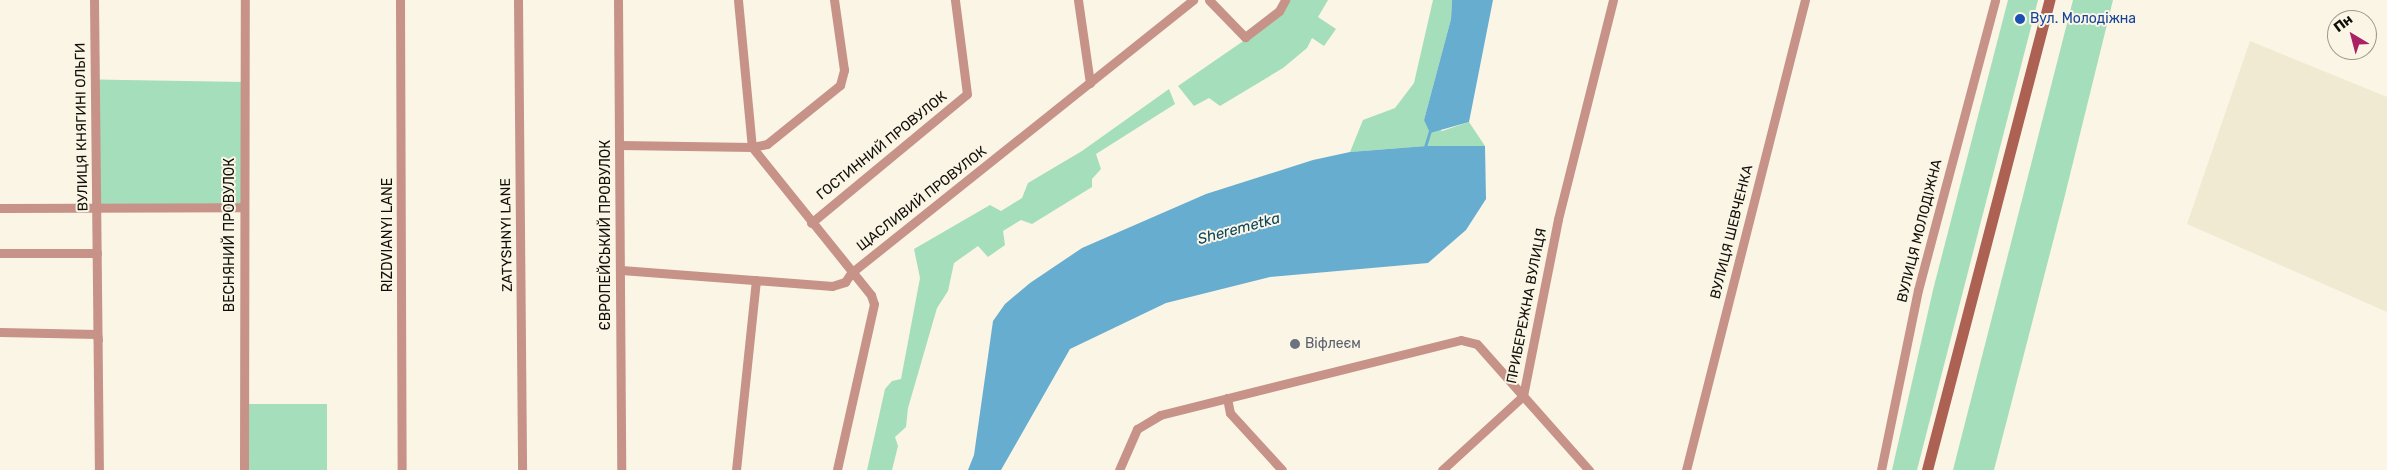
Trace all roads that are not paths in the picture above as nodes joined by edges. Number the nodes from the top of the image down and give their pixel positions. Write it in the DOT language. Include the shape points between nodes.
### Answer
graph roads {
  1 [pos="94,0"];
  2 [pos="245,0"];
  3 [pos="400,0"];
  4 [pos="518,0"];
  5 [pos="618,0"];
  6 [pos="738,0"];
  7 [pos="834,0"];
  8 [pos="955,0"];
  9 [pos="1078,0"];
  10 [pos="1193,0"];
  11 [pos="1209,0"];
  12 [pos="1285,0"];
  13 [pos="1613,0"];
  14 [pos="1805,0"];
  15 [pos="1995,0"];
  16 [pos="2049,0"];
  17 [pos="1090,83"];
  18 [pos="620,145"];
  19 [pos="752,147"];
  20 [pos="96,207"];
  21 [pos="243,207"];
  22 [pos="0,208"];
  23 [pos="811,222"];
  24 [pos="0,253"];
  25 [pos="97,253"];
  26 [pos="622,270"];
  27 [pos="851,273"];
  28 [pos="756,280"];
  29 [pos="0,332"];
  30 [pos="98,334"];
  31 [pos="1523,396"];
  32 [pos="1227,398"];
  33 [pos="99,470"];
  34 [pos="244,470"];
  35 [pos="402,470"];
  36 [pos="522,470"];
  37 [pos="621,470"];
  38 [pos="736,470"];
  39 [pos="837,470"];
  40 [pos="1119,470"];
  41 [pos="1282,470"];
  42 [pos="1442,470"];
  43 [pos="1589,470"];
  44 [pos="1686,470"];
  45 [pos="1881,470"];
  46 [pos="1927,470"];
  1 -- 20 [label="street, ВУЛИЦЯ КНЯГИНІ ОЛЬГИ"];
  2 -- 21 [label="street, ВЕСНЯНИЙ ПРОВУЛОК"];
  3 -- 35 [label="street, RIZDVIANYI LANE"];
  4 -- 36 [label="street, ZATYSHNYI LANE"];
  5 -- 18 [label="street, ЄВРОПЕЙСЬКИЙ ПРОВУЛОК"];
  6 -- 19 [label="street"];
  7 -- 19 [label="street" via="844,70 840,84 767,144"];
  8 -- 23 [label="street, ГОСТИННИЙ ПРОВУЛОК" via="967,94"];
  9 -- 17 [label="street"];
  10 -- 17 [label="street, ЩАСЛИВИЙ ПРОВУЛОК"];
  11 -- 12 [label="street" via="1245,37 1279,11"];
  13 -- 31 [label="street, ПРИБЕРЕЖНА ВУЛИЦЯ" via="1558,219"];
  14 -- 44 [label="street, ВУЛИЦЯ ШЕВЧЕНКА"];
  15 -- 45 [label="street, ВУЛИЦЯ МОЛОДІЖНА" via="1918,290"];
  16 -- 46 [label="main road"];
  17 -- 27 [label="street, ЩАСЛИВИЙ ПРОВУЛОК"];
  18 -- 19 [label="street"];
  18 -- 26 [label="street, ЄВРОПЕЙСЬКИЙ ПРОВУЛОК"];
  19 -- 23 [label="street"];
  20 -- 21 [label="street"];
  20 -- 22 [label="street"];
  20 -- 25 [label="street, ВУЛИЦЯ КНЯГИНІ ОЛЬГИ"];
  21 -- 34 [label="street, ВЕСНЯНИЙ ПРОВУЛОК"];
  23 -- 27 [label="street"];
  24 -- 25 [label="street"];
  25 -- 30 [label="street, ВУЛИЦЯ КНЯГИНІ ОЛЬГИ"];
  26 -- 28 [label="street, ЩАСЛИВИЙ ПРОВУЛОК"];
  26 -- 37 [label="street, ЄВРОПЕЙСЬКИЙ ПРОВУЛОК"];
  27 -- 28 [label="street, ЩАСЛИВИЙ ПРОВУЛОК" via="846,282 832,286"];
  27 -- 39 [label="street" via="871,295 874,311"];
  28 -- 38 [label="street"];
  29 -- 30 [label="street"];
  30 -- 33 [label="street, ВУЛИЦЯ КНЯГИНІ ОЛЬГИ"];
  31 -- 32 [label="street, ПРИБЕРЕЖНА ВУЛИЦЯ" via="1477,344 1461,340"];
  31 -- 42 [label="street"];
  31 -- 43 [label="street"];
  32 -- 40 [label="street, ПРИБЕРЕЖНА ВУЛИЦЯ" via="1160,415 1138,429"];
  32 -- 41 [label="street" via="1230,413"];
}
